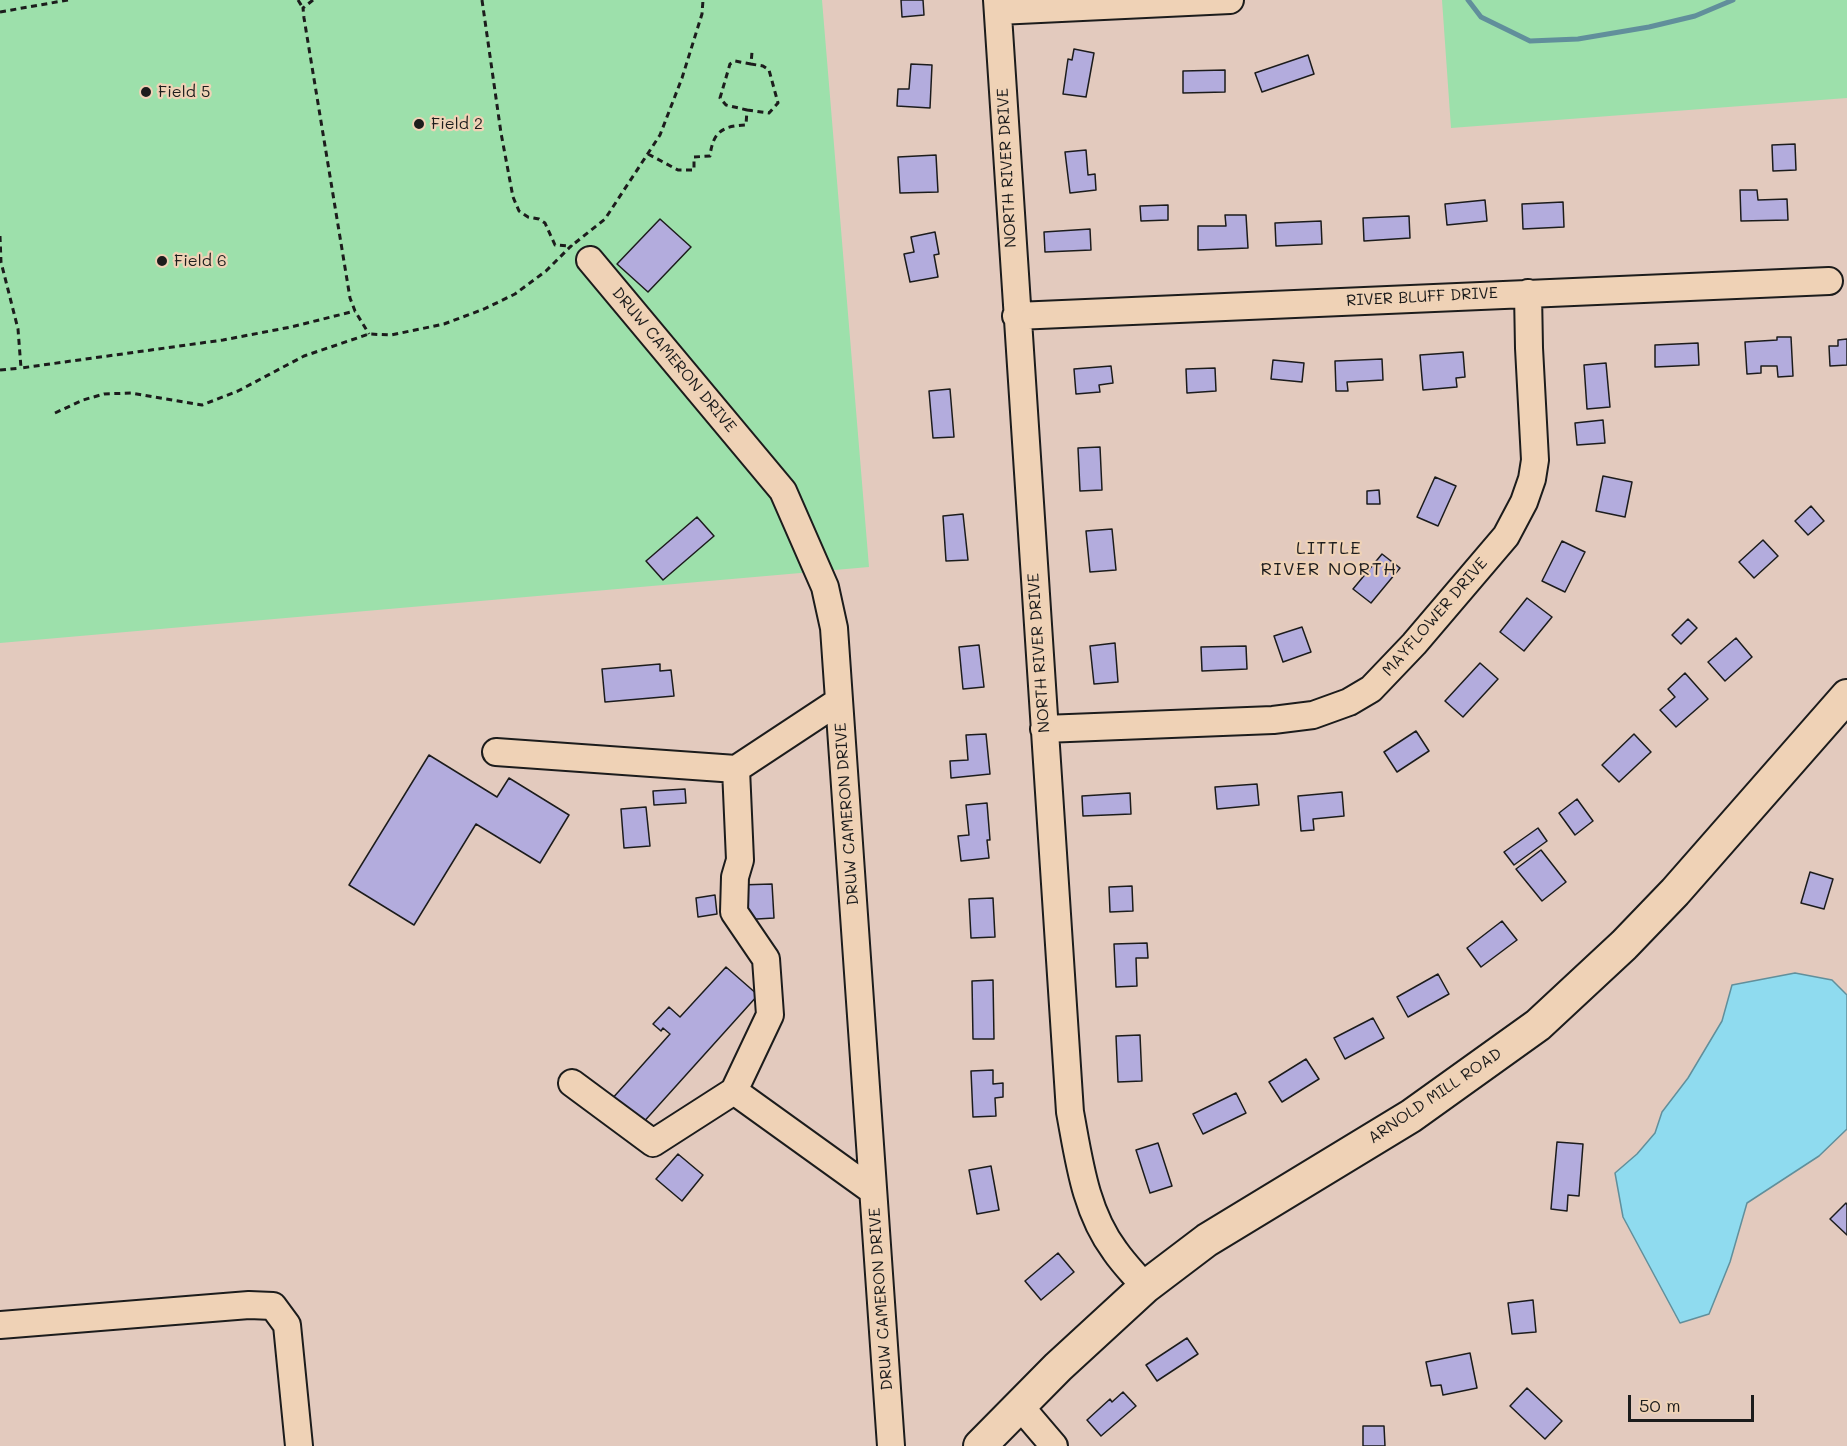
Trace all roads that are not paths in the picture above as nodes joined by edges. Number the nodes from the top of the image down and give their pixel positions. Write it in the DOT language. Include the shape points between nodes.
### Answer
graph roads {
  1 [pos="1230,0"];
  2 [pos="997,5"];
  3 [pos="581,253"];
  4 [pos="1829,280"];
  5 [pos="1528,293"];
  6 [pos="1016,316"];
  7 [pos="1847,696"];
  8 [pos="839,701"];
  9 [pos="1044,729"];
  10 [pos="496,752"];
  11 [pos="736,769"];
  12 [pos="572,1083"];
  13 [pos="734,1091"];
  14 [pos="873,1191"];
  15 [pos="1145,1287"];
  16 [pos="0,1325"];
  17 [pos="1019,1405"];
  18 [pos="299,1446"];
  19 [pos="891,1446"];
  20 [pos="981,1446"];
  21 [pos="1054,1446"];
  1 -- 2 [label="street"];
  2 -- 6 [label="street, NORTH RIVER DRIVE"];
  3 -- 8 [label="street, DRUW CAMERON DRIVE" via="783,492 825,586 834,628"];
  4 -- 5 [label="street, RIVER BLUFF DRIVE"];
  5 -- 6 [label="street, RIVER BLUFF DRIVE"];
  5 -- 9 [label="street, MAYFLOWER DRIVE" via="1535,460 1524,502 1506,536 1371,689 1313,715 1261,721"];
  6 -- 9 [label="street, NORTH RIVER DRIVE"];
  7 -- 15 [label="main road, ARNOLD MILL ROAD" via="1675,892 1538,1025 1411,1116 1208,1240"];
  8 -- 11 [label="street"];
  8 -- 14 [label="street, DRUW CAMERON DRIVE"];
  9 -- 15 [label="street, NORTH RIVER DRIVE" via="1070,1112 1079,1162 1098,1222 1114,1250"];
  10 -- 11 [label="street"];
  11 -- 13 [label="street" via="740,860 735,877 734,912 766,958 770,1015"];
  12 -- 13 [label="street" via="653,1143"];
  13 -- 14 [label="street"];
  14 -- 19 [label="street, DRUW CAMERON DRIVE"];
  15 -- 17 [label="main road, ARNOLD MILL ROAD"];
  16 -- 18 [label="street" via="273,1306 287,1325"];
  17 -- 20 [label="main road, ARNOLD MILL ROAD"];
  17 -- 21 [label="street"];
}
